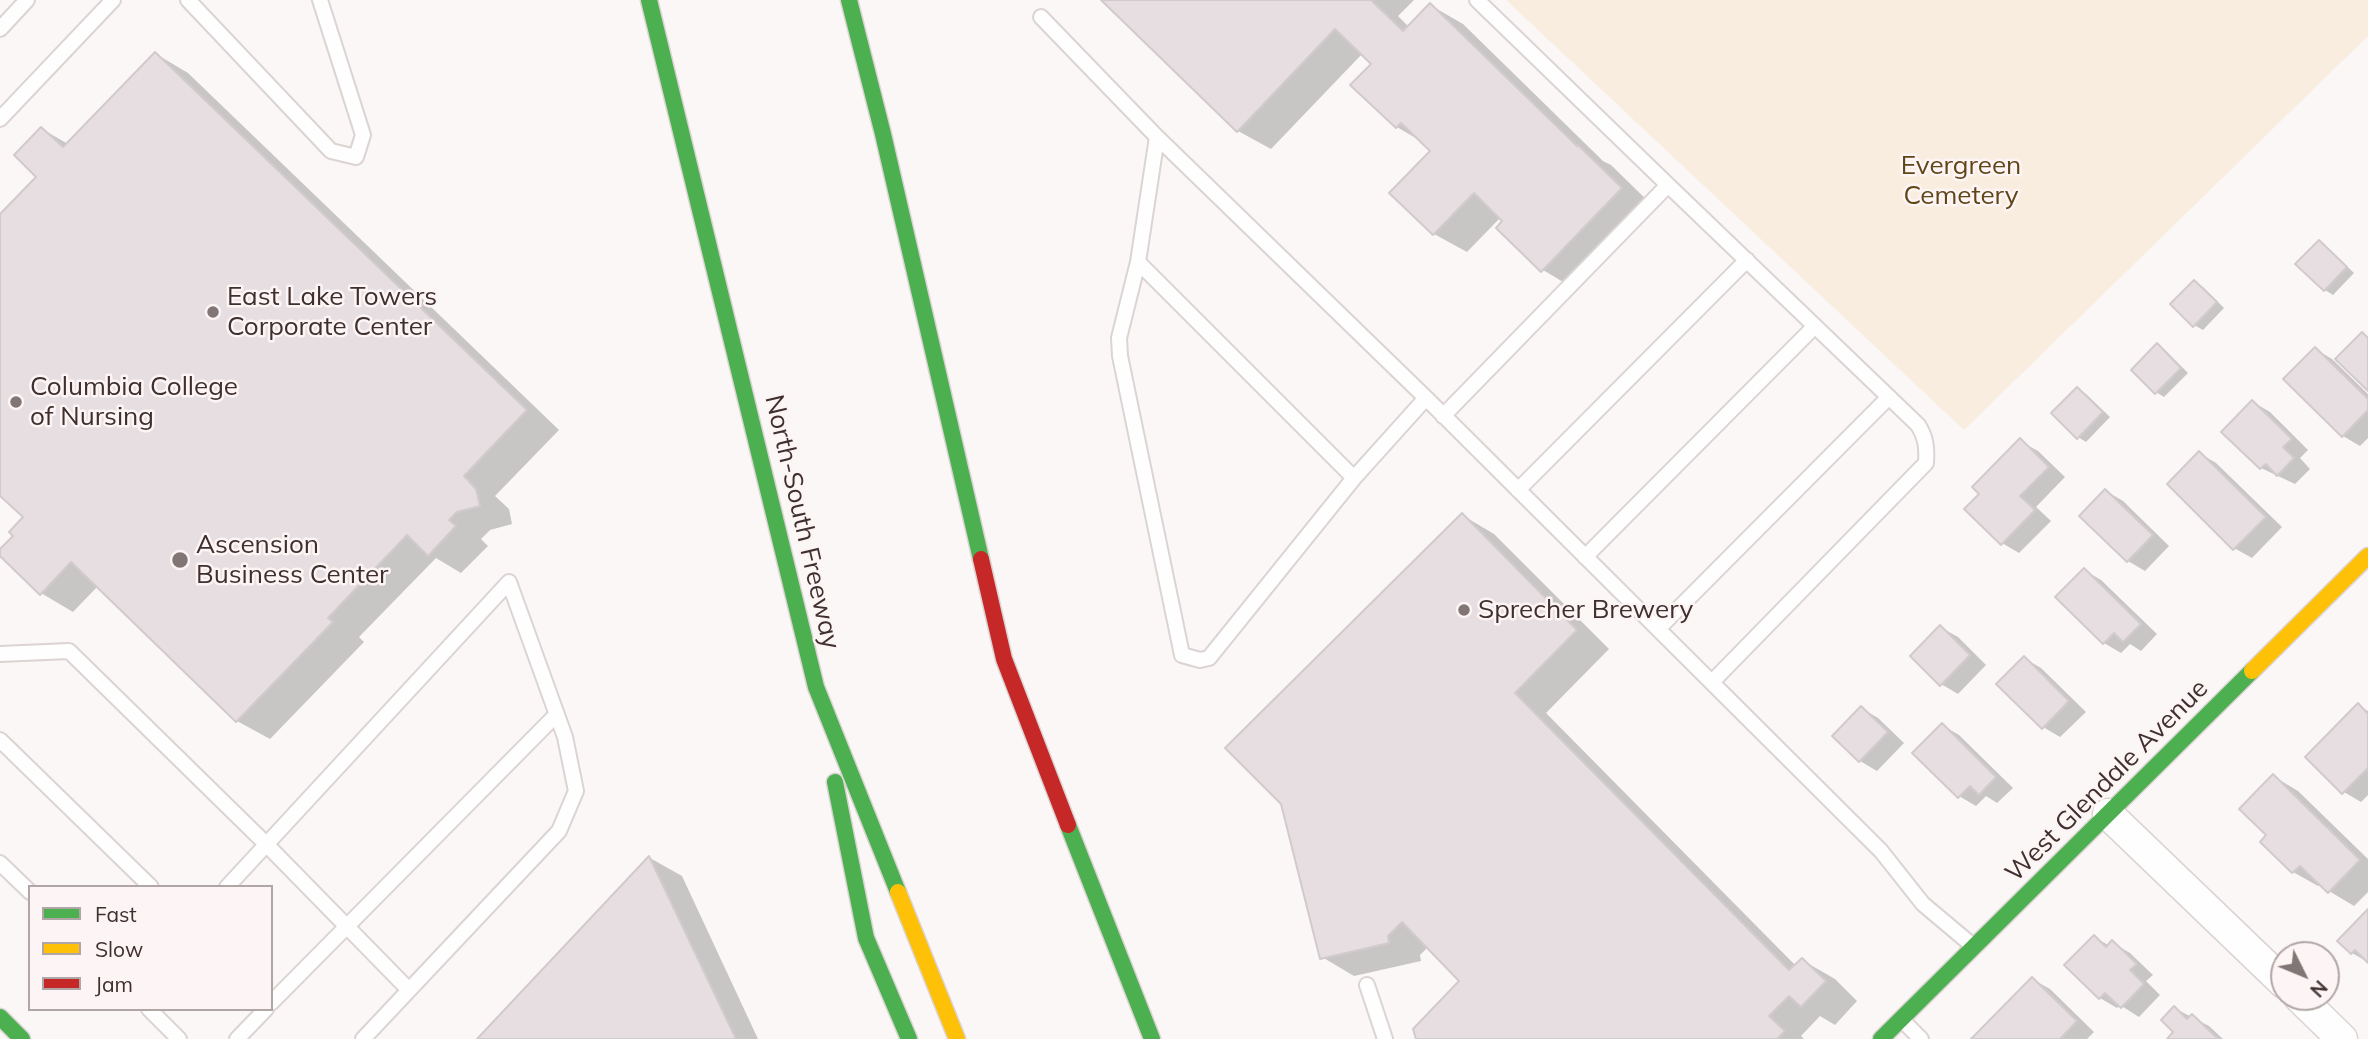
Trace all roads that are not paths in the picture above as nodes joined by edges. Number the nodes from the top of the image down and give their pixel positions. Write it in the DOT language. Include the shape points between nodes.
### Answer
graph roads {
  1 [pos="27,0"];
  2 [pos="113,0"];
  3 [pos="188,0"];
  4 [pos="320,0"];
  5 [pos="649,0"];
  6 [pos="849,0"];
  7 [pos="1476,0"];
  8 [pos="1041,17"];
  9 [pos="0,29"];
  10 [pos="0,119"];
  11 [pos="1157,137"];
  12 [pos="1668,185"];
  13 [pos="1747,260"];
  14 [pos="1138,262"];
  15 [pos="1815,326"];
  16 [pos="1889,397"];
  17 [pos="1426,398"];
  18 [pos="1443,415"];
  19 [pos="1354,478"];
  20 [pos="1518,491"];
  21 [pos="2368,556"];
  22 [pos="1585,557"];
  23 [pos="1658,629"];
  24 [pos="0,654"];
  25 [pos="1712,682"];
  26 [pos="816,687"];
  27 [pos="557,714"];
  28 [pos="0,740"];
  29 [pos="2108,814"];
  30 [pos="266,844"];
  31 [pos="0,863"];
  32 [pos="149,885"];
  33 [pos="229,885"];
  34 [pos="28,890"];
  35 [pos="346,926"];
  36 [pos="1974,947"];
  37 [pos="2270,970"];
  38 [pos="1367,985"];
  39 [pos="409,990"];
  40 [pos="273,1001"];
  41 [pos="151,1011"];
  42 [pos="264,1011"];
  43 [pos="2313,1011"];
  44 [pos="0,1017"];
  45 [pos="1901,1019"];
  46 [pos="22,1039"];
  47 [pos="179,1039"];
  48 [pos="237,1039"];
  49 [pos="363,1039"];
  50 [pos="909,1039"];
  51 [pos="957,1039"];
  52 [pos="1152,1039"];
  53 [pos="1385,1039"];
  54 [pos="1881,1039"];
  55 [pos="1921,1039"];
  56 [pos="2342,1039"];
  1 -- 9 [label="lane"];
  2 -- 10 [label="lane"];
  3 -- 4 [label="lane" via="331,151 356,157 363,135"];
  5 -- 26 [label="main road, North-South Freeway"];
  6 -- 52 [label="main road" via="1004,659"];
  7 -- 12 [label="lane"];
  8 -- 11 [label="lane"];
  11 -- 14 [label="lane"];
  11 -- 17 [label="lane"];
  12 -- 13 [label="lane"];
  12 -- 18 [label="lane"];
  13 -- 15 [label="lane"];
  13 -- 20 [label="lane"];
  14 -- 19 [label="lane"];
  14 -- 19 [label="lane" via="1119,338 1120,356 1182,655 1209,658"];
  15 -- 16 [label="lane"];
  15 -- 22 [label="lane"];
  16 -- 23 [label="lane"];
  16 -- 25 [label="lane" via="1924,435 1926,463"];
  17 -- 18 [label="lane"];
  17 -- 19 [label="lane"];
  18 -- 20 [label="lane"];
  20 -- 22 [label="lane"];
  21 -- 29 [label="main road, West Glendale Avenue"];
  22 -- 23 [label="lane"];
  23 -- 25 [label="lane"];
  24 -- 30 [label="lane" via="69,651"];
  25 -- 36 [label="lane" via="1881,851 1923,904"];
  26 -- 50 [label="main road" via="866,938"];
  26 -- 51 [label="main road, North-South Freeway"];
  27 -- 30 [label="lane" via="509,582"];
  27 -- 35 [label="lane"];
  27 -- 39 [label="lane" via="576,791 559,831"];
  28 -- 32 [label="lane"];
  29 -- 36 [label="main road, West Glendale Avenue"];
  29 -- 37 [label="street"];
  30 -- 33 [label="lane"];
  30 -- 35 [label="lane"];
  31 -- 34 [label="lane"];
  35 -- 39 [label="lane"];
  35 -- 40 [label="lane"];
  36 -- 45 [label="main road, West Glendale Avenue"];
  38 -- 53 [label="lane"];
  39 -- 49 [label="lane"];
  41 -- 47 [label="lane"];
  42 -- 48 [label="lane"];
  43 -- 56 [label="street"];
  44 -- 46 [label="main road"];
  45 -- 54 [label="main road, West Glendale Avenue"];
  45 -- 55 [label="lane"];
}
